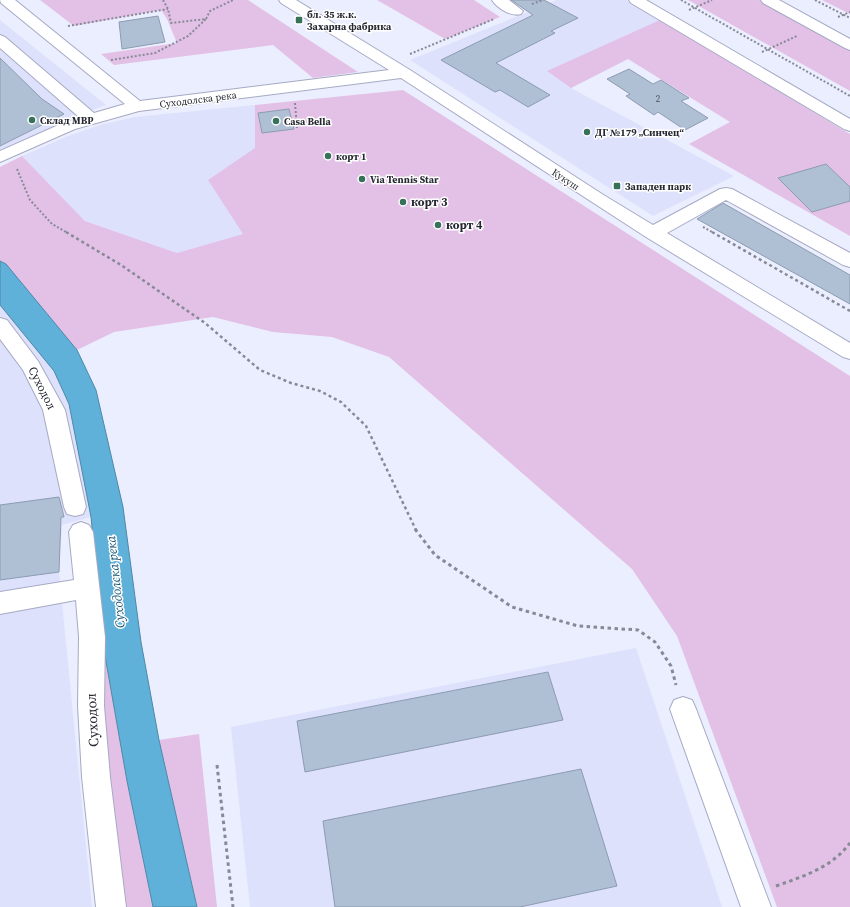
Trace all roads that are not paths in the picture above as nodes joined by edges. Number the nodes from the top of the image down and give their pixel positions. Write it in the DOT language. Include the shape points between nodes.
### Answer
graph roads {
  1 [pos="6,0"];
  2 [pos="286,0"];
  3 [pos="499,0"];
  4 [pos="636,0"];
  5 [pos="768,0"];
  6 [pos="516,11"];
  7 [pos="0,40"];
  8 [pos="850,45"];
  9 [pos="404,73"];
  10 [pos="137,106"];
  11 [pos="91,119"];
  12 [pos="850,126"];
  13 [pos="5,154"];
  14 [pos="652,233"];
  15 [pos="850,261"];
  16 [pos="0,325"];
  17 [pos="850,352"];
  18 [pos="75,507"];
  19 [pos="81,532"];
  20 [pos="88,588"];
  21 [pos="0,603"];
  22 [pos="684,709"];
  23 [pos="752,896"];
  24 [pos="111,907"];
  1 -- 10 [label="street"];
  2 -- 9 [label="street, Кукуш"];
  3 -- 6 [label="street"];
  4 -- 12 [label="street"];
  5 -- 8 [label="street"];
  7 -- 11 [label="street"];
  9 -- 10 [label="street, Суходолска река"];
  9 -- 14 [label="street, Кукуш"];
  10 -- 11 [label="street, Суходолска река"];
  11 -- 13 [label="street, Суходолска река"];
  14 -- 15 [label="street" via="726,193"];
  14 -- 17 [label="street, Кукуш"];
  16 -- 18 [label="street, Суходол" via="31,366 54,410"];
  19 -- 20 [label="street, Суходол"];
  20 -- 21 [label="street"];
  20 -- 24 [label="street, Суходол" via="92,638 91,706"];
  22 -- 23 [label="street"];
}
